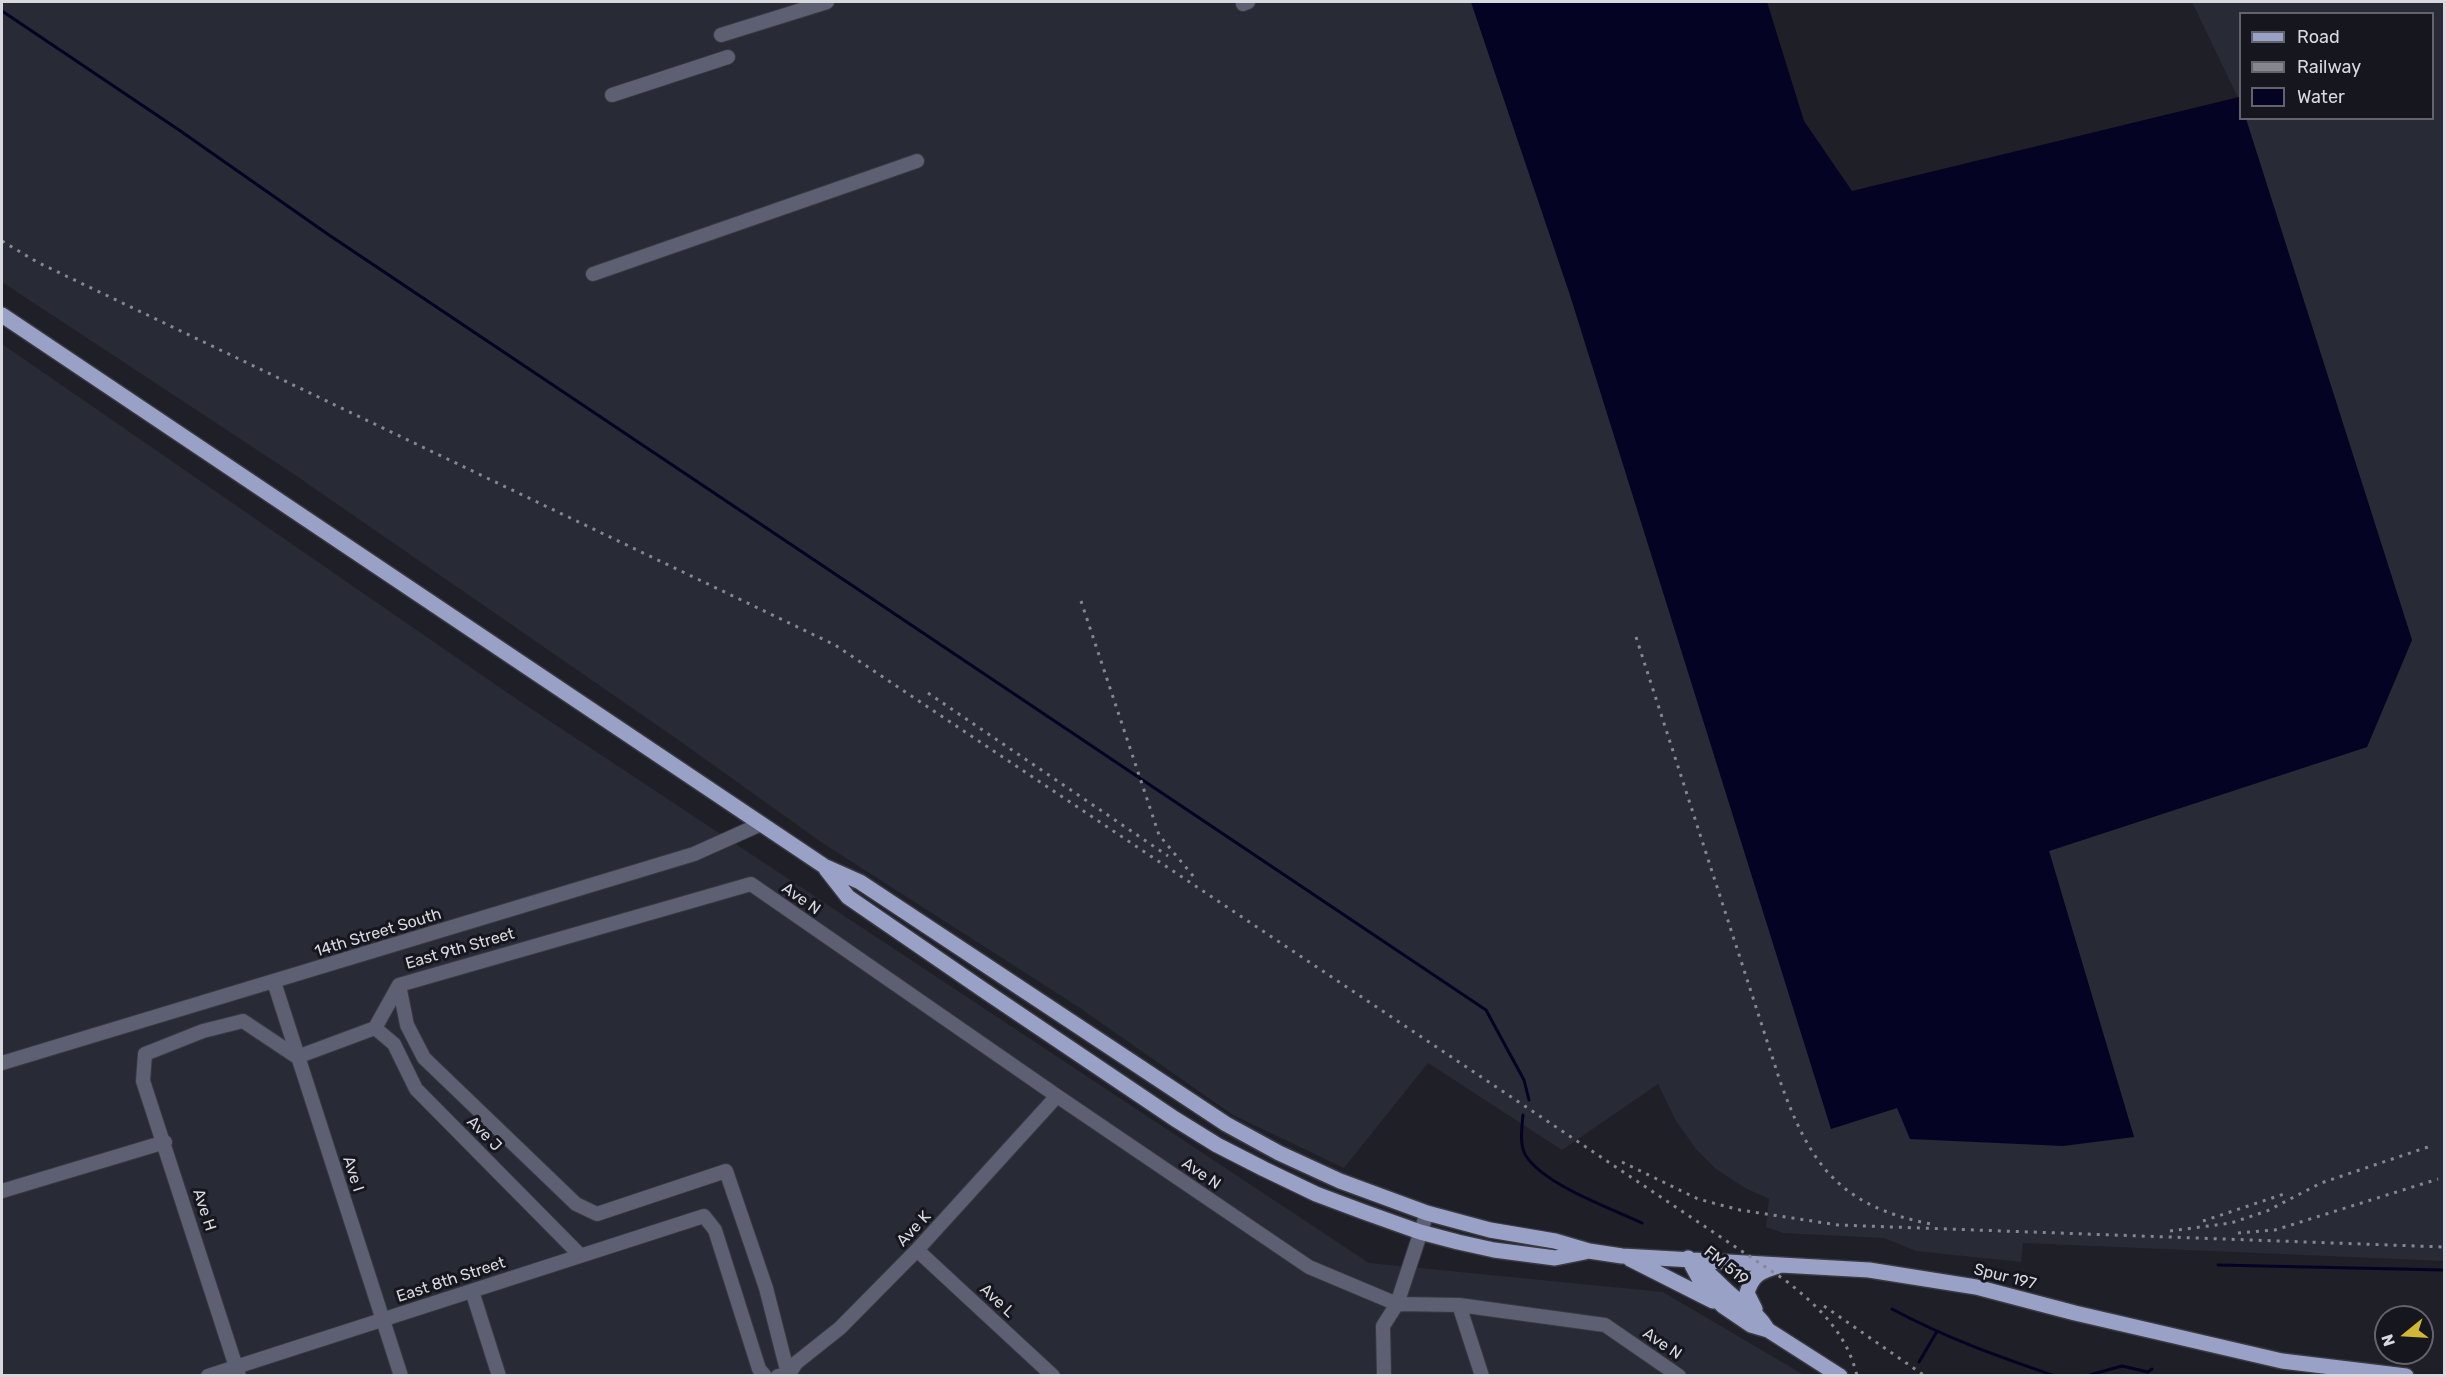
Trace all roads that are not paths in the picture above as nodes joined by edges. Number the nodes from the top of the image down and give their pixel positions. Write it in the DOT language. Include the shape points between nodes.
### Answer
graph roads {
  1 [pos="827,2"];
  2 [pos="721,35"];
  3 [pos="728,57"];
  4 [pos="612,95"];
  5 [pos="917,161"];
  6 [pos="593,274"];
  7 [pos="2,315"];
  8 [pos="761,824"];
  9 [pos="824,867"];
  10 [pos="751,884"];
  11 [pos="274,982"];
  12 [pos="399,985"];
  13 [pos="375,1028"];
  14 [pos="297,1057"];
  15 [pos="2,1063"];
  16 [pos="1057,1096"];
  17 [pos="165,1142"];
  18 [pos="2,1191"];
  19 [pos="1427,1213"];
  20 [pos="1420,1232"];
  21 [pos="918,1250"];
  22 [pos="1589,1251"];
  23 [pos="580,1255"];
  24 [pos="1622,1256"];
  25 [pos="1688,1258"];
  26 [pos="1786,1264"];
  27 [pos="472,1291"];
  28 [pos="1397,1304"];
  29 [pos="1458,1305"];
  30 [pos="1723,1306"];
  31 [pos="1758,1314"];
  32 [pos="383,1320"];
  33 [pos="1768,1330"];
  34 [pos="238,1371"];
  35 [pos="784,1375"];
  36 [pos="208,1376"];
  37 [pos="401,1376"];
  38 [pos="499,1376"];
  39 [pos="765,1376"];
  40 [pos="1053,1376"];
  41 [pos="1384,1376"];
  42 [pos="1482,1376"];
  43 [pos="1679,1376"];
  44 [pos="1840,1376"];
  45 [pos="2406,1376"];
  1 -- 2 [label="street"];
  3 -- 4 [label="street"];
  5 -- 6 [label="street"];
  7 -- 8 [label="main road"];
  8 -- 9 [label="main road"];
  8 -- 11 [label="street, 14th Street South" via="694,854"];
  9 -- 19 [label="main road" via="860,882 1247,1136 1340,1181"];
  9 -- 20 [label="main road" via="848,897 1217,1145 1316,1194"];
  10 -- 12 [label="street, East 9th Street"];
  10 -- 16 [label="street, Ave N"];
  11 -- 14 [label="street, Ave I"];
  11 -- 15 [label="street, 14th Street South"];
  12 -- 13 [label="street, East 9th Street"];
  12 -- 35 [label="street, Ave K" via="407,1025 424,1058 576,1204 597,1214 726,1171 766,1288"];
  13 -- 14 [label="street"];
  13 -- 23 [label="street, Ave J" via="394,1044 416,1089"];
  14 -- 17 [label="street, Ave H" via="243,1022 203,1030 145,1054 143,1081"];
  14 -- 32 [label="street, Ave I"];
  16 -- 21 [label="street, Ave K"];
  16 -- 28 [label="street, Ave N" via="1309,1268"];
  17 -- 18 [label="street"];
  17 -- 34 [label="street, Ave H"];
  19 -- 20 [label="street"];
  19 -- 22 [label="main road"];
  20 -- 22 [label="main road" via="1494,1250 1555,1258"];
  20 -- 28 [label="street"];
  21 -- 35 [label="street, Ave K" via="840,1328"];
  21 -- 40 [label="street, Ave L"];
  22 -- 24 [label="main road, Spur 197"];
  23 -- 27 [label="street, East 8th Street"];
  23 -- 39 [label="street, East 8th Street" via="704,1216 716,1230 759,1369"];
  24 -- 25 [label="main road, Spur 197"];
  24 -- 30 [label="main road"];
  25 -- 26 [label="main road, Spur 197"];
  25 -- 30 [label="main road, FM 519 / FM 519" via="1702,1284"];
  25 -- 31 [label="main road, FM 519 / FM 519"];
  26 -- 31 [label="main road" via="1762,1271 1750,1283 1749,1301"];
  26 -- 45 [label="main road, Spur 197" via="1869,1270 1976,1287 2282,1361"];
  27 -- 32 [label="street, East 8th Street"];
  27 -- 38 [label="street"];
  28 -- 29 [label="street, Ave N"];
  28 -- 41 [label="street" via="1383,1326"];
  29 -- 42 [label="street"];
  29 -- 43 [label="street, Ave N" via="1605,1325"];
  30 -- 33 [label="main road, FM 519 / FM 519" via="1751,1325"];
  31 -- 33 [label="main road, FM 519 / FM 519"];
  32 -- 34 [label="street, East 8th Street"];
  32 -- 37 [label="street, Ave I"];
  33 -- 44 [label="main road, FM 519 / FM 519"];
  34 -- 36 [label="street, East 8th Street"];
}
